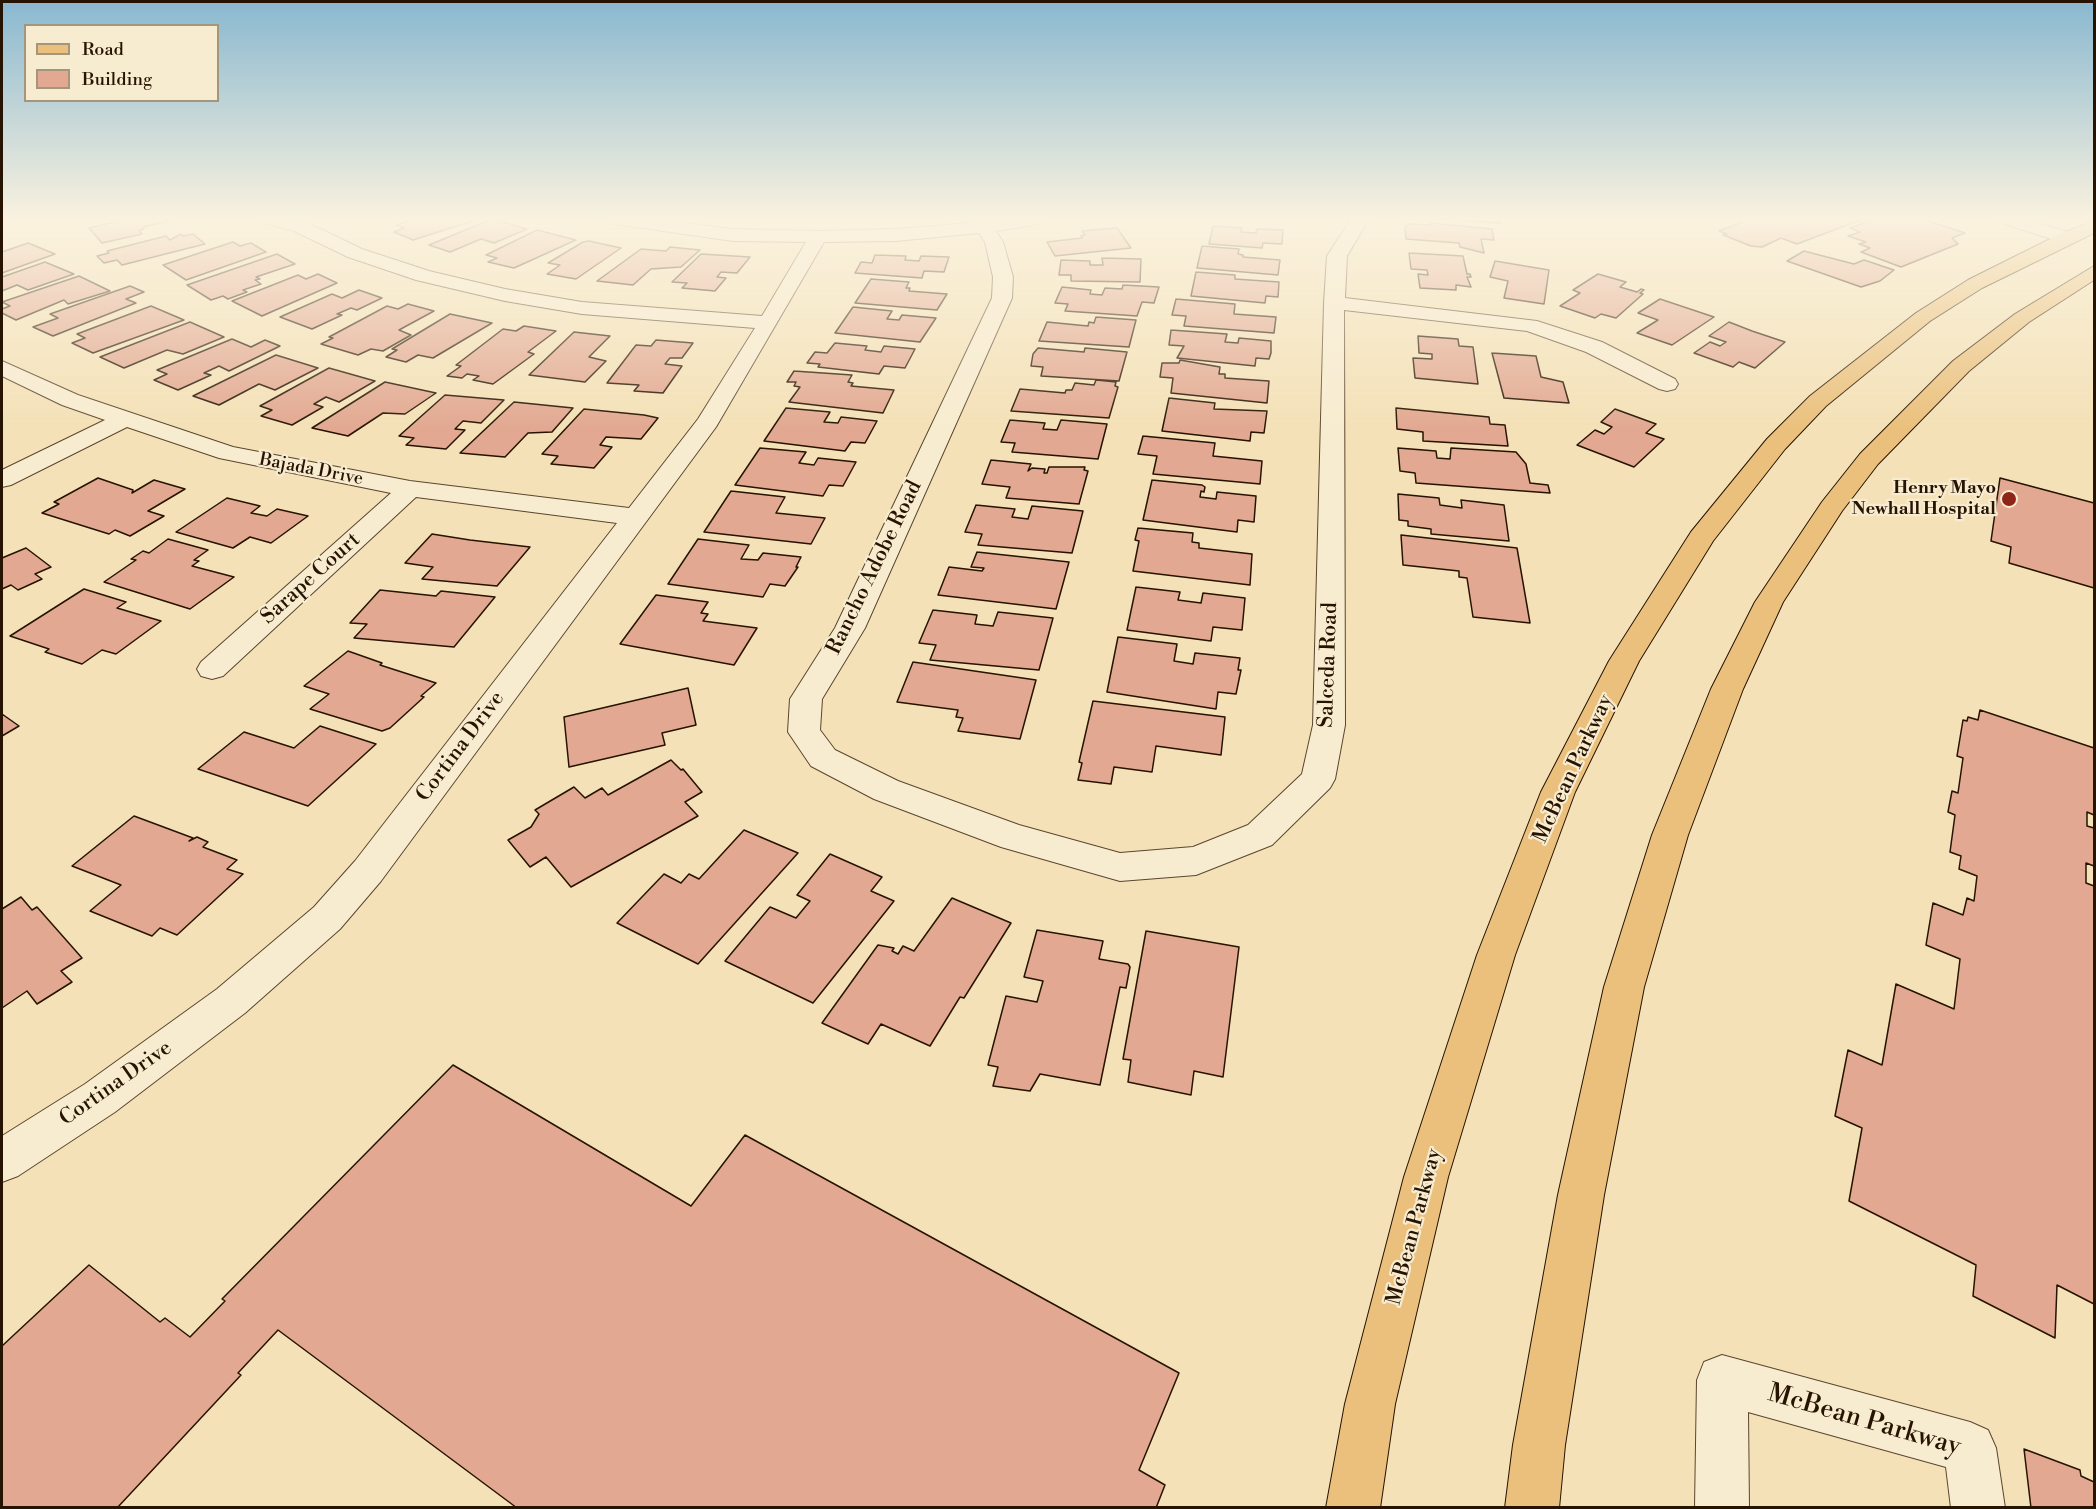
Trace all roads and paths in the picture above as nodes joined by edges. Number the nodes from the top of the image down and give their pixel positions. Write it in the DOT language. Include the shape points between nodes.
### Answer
graph roads {
  1 [pos="481,289"];
  2 [pos="788,289"];
  3 [pos="1002,289"];
  4 [pos="1335,289"];
  5 [pos="1966,289"];
  6 [pos="2067,289"];
  7 [pos="1334,303"];
  8 [pos="769,322"];
  9 [pos="2,368"];
  10 [pos="1667,384"];
  11 [pos="123,420"];
  12 [pos="2,480"];
  13 [pos="410,489"];
  14 [pos="634,517"];
  15 [pos="212,669"];
  16 [pos="1013,837"];
  17 [pos="2,1161"];
  18 [pos="1353,1508"];
  19 [pos="1532,1508"];
  20 [pos="1722,1508"];
  21 [pos="1978,1508"];
  1 -- 8 [label="street" via="582,308"];
  2 -- 8 [label="street, Cortina Drive"];
  3 -- 16 [label="street, Rancho Adobe Road" via="1002,298 850,628 806,699 804,732 823,758 886,790"];
  4 -- 7 [label="street, Salceda Road"];
  5 -- 18 [label="main road, McBean Parkway" via="1923,317 1818,401 1776,444 1701,538 1624,661 1558,792 1496,955 1426,1177 1370,1404"];
  6 -- 19 [label="main road" via="2022,318 1961,366 1869,459 1831,508 1769,602 1726,689 1670,835 1624,987 1581,1195"];
  7 -- 10 [label="street" via="1530,325 1594,346"];
  7 -- 16 [label="street, Salceda Road" via="1329,725 1318,779 1260,835 1196,861 1120,867"];
  8 -- 14 [label="street, Cortina Drive" via="708,422"];
  9 -- 11 [label="street, Bajada Drive"];
  11 -- 12 [label="street"];
  11 -- 13 [label="street, Bajada Drive" via="228,453"];
  13 -- 14 [label="street, Bajada Drive"];
  13 -- 15 [label="street, Sarape Court"];
  14 -- 17 [label="street, Cortina Drive" via="368,872 327,918 231,1001 100,1098"];
  20 -- 21 [label="street, McBean Parkway" via="1722,1380 1970,1448"];
}
